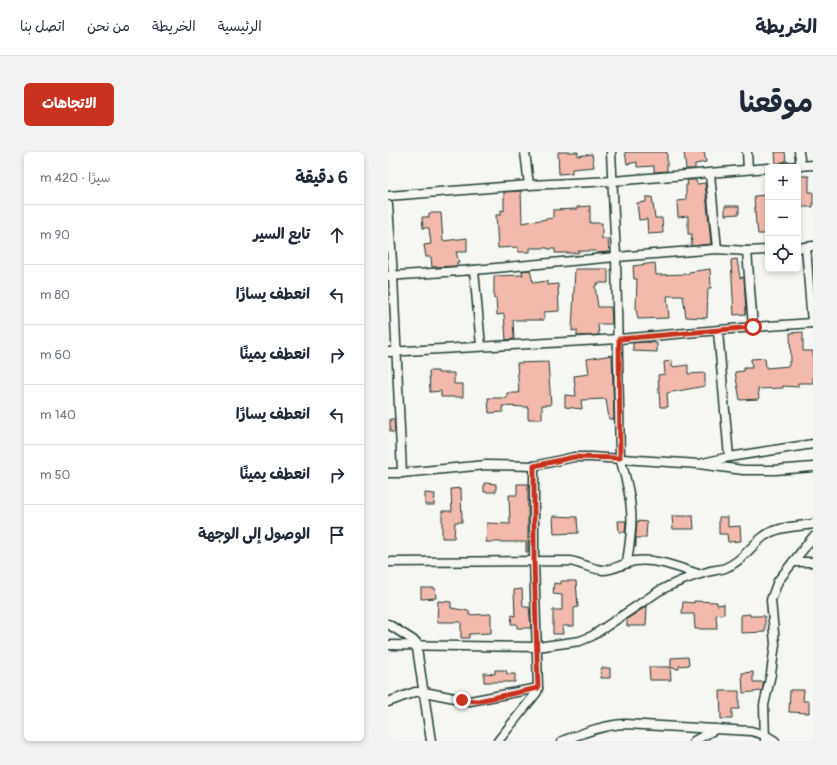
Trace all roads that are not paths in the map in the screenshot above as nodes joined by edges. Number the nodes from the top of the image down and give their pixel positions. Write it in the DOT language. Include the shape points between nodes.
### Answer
graph roads {
  1 [pos="525,152"];
  2 [pos="611,152"];
  3 [pos="747,152"];
  4 [pos="799,152"];
  5 [pos="801,164"];
  6 [pos="813,165"];
  7 [pos="801,166"];
  8 [pos="765,168"];
  9 [pos="748,169"];
  10 [pos="710,174"];
  11 [pos="613,181"];
  12 [pos="529,185"];
  13 [pos="388,196"];
  14 [pos="388,205"];
  15 [pos="806,247"];
  16 [pos="717,250"];
  17 [pos="765,250"];
  18 [pos="747,251"];
  19 [pos="616,256"];
  20 [pos="474,270"];
  21 [pos="391,276"];
  22 [pos="812,323"];
  23 [pos="753,327"];
  24 [pos="718,331"];
  25 [pos="619,339"];
  26 [pos="481,346"];
  27 [pos="392,352"];
  28 [pos="813,444"];
  29 [pos="729,457"];
  30 [pos="620,458"];
  31 [pos="699,464"];
  32 [pos="534,466"];
  33 [pos="813,467"];
  34 [pos="388,473"];
  35 [pos="402,473"];
  36 [pos="813,524"];
  37 [pos="813,537"];
  38 [pos="388,562"];
  39 [pos="534,562"];
  40 [pos="793,562"];
  41 [pos="813,562"];
  42 [pos="627,563"];
  43 [pos="699,574"];
  44 [pos="388,624"];
  45 [pos="388,645"];
  46 [pos="418,646"];
  47 [pos="537,647"];
  48 [pos="538,688"];
  49 [pos="424,692"];
  50 [pos="388,702"];
  51 [pos="716,729"];
  52 [pos="765,738"];
  53 [pos="431,741"];
  54 [pos="498,741"];
  55 [pos="562,741"];
  56 [pos="694,741"];
  57 [pos="775,741"];
  1 -- 12 [label="street"];
  2 -- 11 [label="street"];
  3 -- 9 [label="street"];
  4 -- 5 [label="street"];
  6 -- 7 [label="street"];
  8 -- 9 [label="street"];
  9 -- 10 [label="street"];
  10 -- 11 [label="street"];
  10 -- 16 [label="street"];
  11 -- 12 [label="street"];
  11 -- 19 [label="street"];
  12 -- 13 [label="street"];
  14 -- 21 [label="street"];
  15 -- 22 [label="street"];
  16 -- 18 [label="street"];
  16 -- 19 [label="street"];
  17 -- 18 [label="street"];
  18 -- 23 [label="street"];
  19 -- 20 [label="street"];
  19 -- 25 [label="street"];
  20 -- 21 [label="street"];
  20 -- 26 [label="street"];
  21 -- 27 [label="street"];
  22 -- 23 [label="street"];
  23 -- 24 [label="street"];
  24 -- 25 [label="street"];
  24 -- 29 [label="street"];
  25 -- 26 [label="street"];
  25 -- 30 [label="street"];
  26 -- 27 [label="street"];
  27 -- 35 [label="street"];
  28 -- 29 [label="street"];
  29 -- 31 [label="street"];
  30 -- 31 [label="street"];
  30 -- 32 [label="street" via="574,457"];
  30 -- 42 [label="street" via="632,511"];
  31 -- 33 [label="street" via="743,470"];
  32 -- 35 [label="street" via="486,465"];
  32 -- 39 [label="street"];
  34 -- 35 [label="street"];
  36 -- 43 [label="street" via="772,532 726,568"];
  37 -- 40 [label="street"];
  38 -- 39 [label="street"];
  39 -- 42 [label="street" via="570,562 605,570"];
  39 -- 47 [label="street"];
  40 -- 41 [label="street"];
  40 -- 52 [label="street" via="778,581 772,600 775,644 772,674 764,705"];
  42 -- 43 [label="street" via="662,563"];
  43 -- 47 [label="street" via="679,580 659,591 592,636 580,641"];
  44 -- 46 [label="street" via="412,638"];
  45 -- 46 [label="street"];
  46 -- 47 [label="street"];
  46 -- 49 [label="street"];
  47 -- 48 [label="street"];
  48 -- 49 [label="street" via="470,701"];
  48 -- 54 [label="street"];
  49 -- 50 [label="street" via="407,694"];
  49 -- 53 [label="street"];
  51 -- 52 [label="street" via="751,731"];
  51 -- 55 [label="street" via="625,724 599,728"];
  51 -- 56 [label="street"];
  52 -- 57 [label="street"];
}
